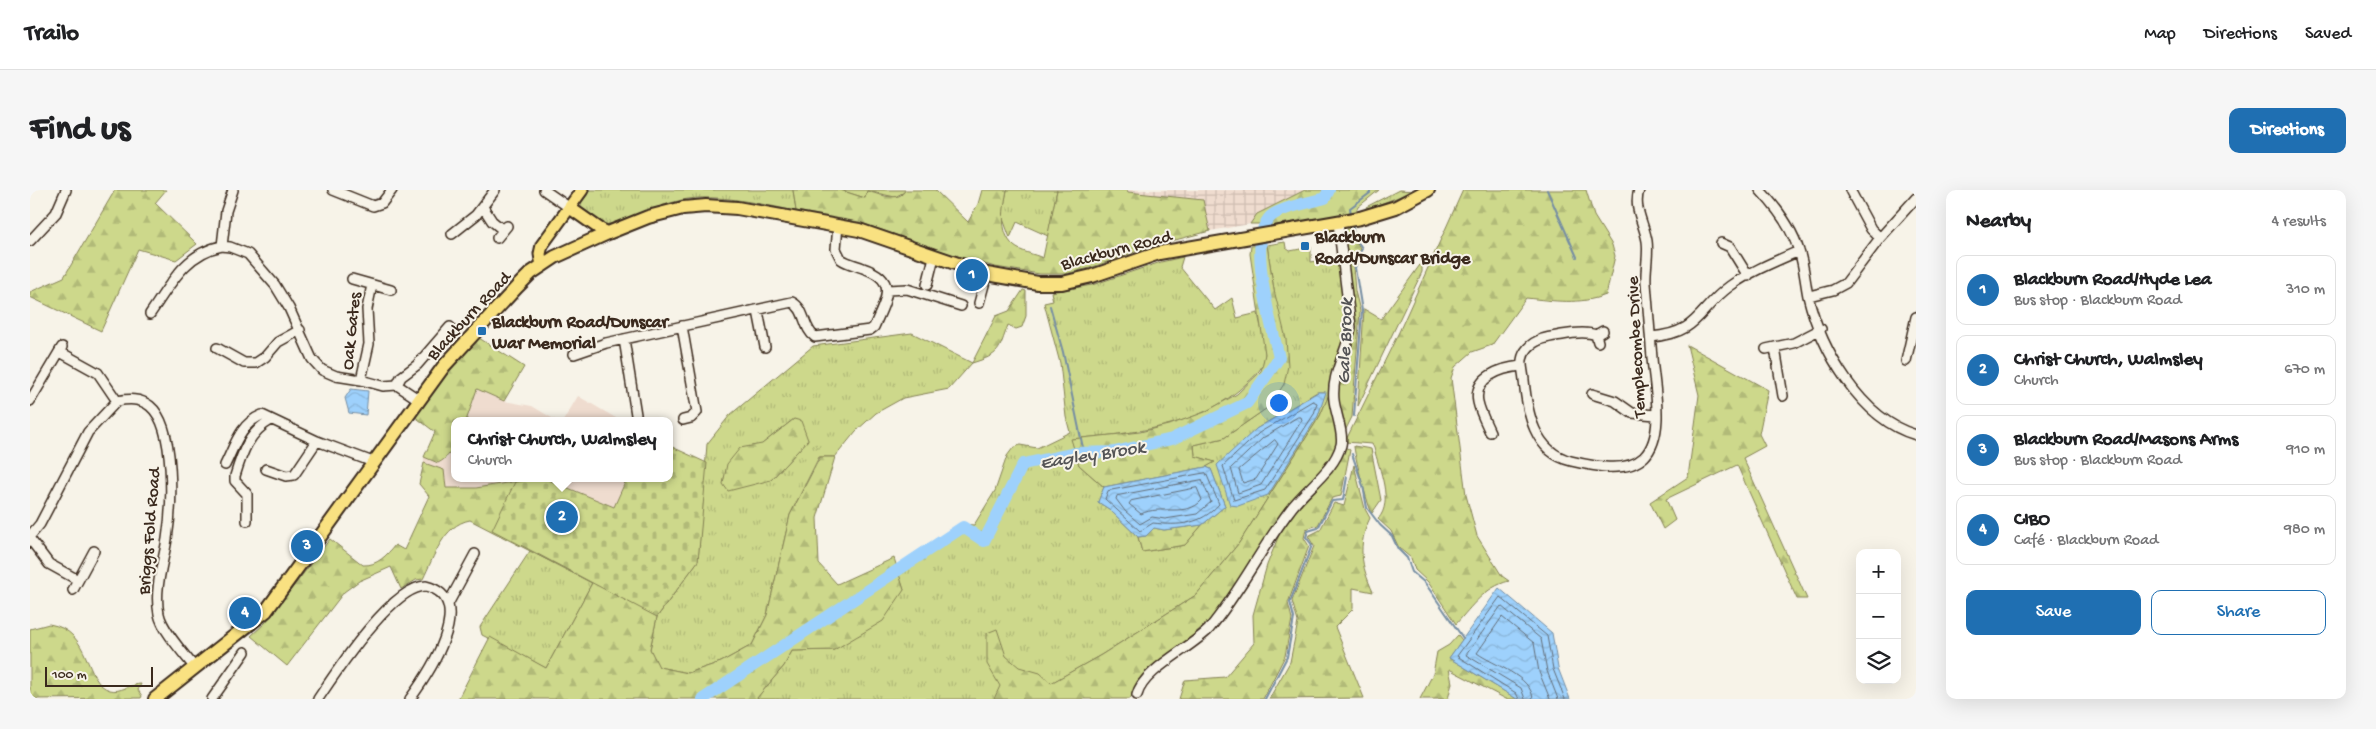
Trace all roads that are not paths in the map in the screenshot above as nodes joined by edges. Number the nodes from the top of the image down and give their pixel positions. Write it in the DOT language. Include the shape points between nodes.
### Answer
graph roads {
  1 [pos="66,190"];
  2 [pos="233,190"];
  3 [pos="333,190"];
  4 [pos="392,190"];
  5 [pos="495,190"];
  6 [pos="544,190"];
  7 [pos="582,190"];
  8 [pos="1428,190"];
  9 [pos="1639,190"];
  10 [pos="1760,190"];
  11 [pos="1850,190"];
  12 [pos="1916,198"];
  13 [pos="483,207"];
  14 [pos="570,208"];
  15 [pos="1341,222"];
  16 [pos="838,225"];
  17 [pos="608,233"];
  18 [pos="452,234"];
  19 [pos="498,238"];
  20 [pos="548,238"];
  21 [pos="1880,238"];
  22 [pos="30,240"];
  23 [pos="1719,243"];
  24 [pos="222,246"];
  25 [pos="1799,251"];
  26 [pos="934,257"];
  27 [pos="555,258"];
  28 [pos="542,266"];
  29 [pos="988,274"];
  30 [pos="1748,276"];
  31 [pos="352,279"];
  32 [pos="372,285"];
  33 [pos="926,285"];
  34 [pos="391,290"];
  35 [pos="887,290"];
  36 [pos="1808,296"];
  37 [pos="979,303"];
  38 [pos="961,306"];
  39 [pos="758,311"];
  40 [pos="150,314"];
  41 [pos="1916,317"];
  42 [pos="682,326"];
  43 [pos="450,327"];
  44 [pos="1821,329"];
  45 [pos="300,330"];
  46 [pos="1599,336"];
  47 [pos="1651,337"];
  48 [pos="624,339"];
  49 [pos="766,344"];
  50 [pos="222,348"];
  51 [pos="574,354"];
  52 [pos="1906,360"];
  53 [pos="1521,366"];
  54 [pos="361,380"];
  55 [pos="397,385"];
  56 [pos="1597,398"];
  57 [pos="1782,398"];
  58 [pos="418,399"];
  59 [pos="30,401"];
  60 [pos="117,401"];
  61 [pos="1656,415"];
  62 [pos="633,417"];
  63 [pos="271,420"];
  64 [pos="683,420"];
  65 [pos="1490,432"];
  66 [pos="1916,435"];
  67 [pos="317,441"];
  68 [pos="373,462"];
  69 [pos="225,465"];
  70 [pos="266,468"];
  71 [pos="247,521"];
  72 [pos="30,537"];
  73 [pos="94,551"];
  74 [pos="476,554"];
  75 [pos="78,580"];
  76 [pos="73,590"];
  77 [pos="448,604"];
  78 [pos="245,652"];
  79 [pos="195,668"];
  80 [pos="1137,695"];
  81 [pos="158,698"];
  82 [pos="212,699"];
  83 [pos="318,699"];
  84 [pos="410,699"];
  1 -- 22 [label="street" via="56,213"];
  2 -- 24 [label="street" via="224,198"];
  3 -- 4 [label="street" via="373,206 382,203"];
  5 -- 13 [label="street"];
  6 -- 14 [label="street"];
  7 -- 14 [label="main road"];
  8 -- 15 [label="highway, Blackburn Road" via="1396,207"];
  9 -- 47 [label="street, Templecombe Drive" via="1636,205 1646,241"];
  10 -- 25 [label="street" via="1783,219"];
  11 -- 21 [label="street"];
  12 -- 21 [label="street"];
  13 -- 18 [label="street"];
  13 -- 19 [label="street" via="492,221 505,228"];
  14 -- 17 [label="main road"];
  14 -- 20 [label="main road"];
  15 -- 29 [label="highway, Blackburn Road" via="1159,253 1062,283 1038,283"];
  15 -- 80 [label="street" via="1351,327 1349,344 1335,373 1334,398 1342,444 1329,467 1290,510 1242,585 1208,629 1152,674"];
  16 -- 17 [label="highway, Blackburn Road" via="768,212 706,206 665,212"];
  16 -- 26 [label="highway, Blackburn Road"];
  16 -- 35 [label="street" via="836,249 842,259 880,276"];
  17 -- 27 [label="highway, Blackburn Road"];
  20 -- 27 [label="main road"];
  20 -- 28 [label="main road" via="540,250"];
  21 -- 36 [label="street" via="1846,283"];
  23 -- 30 [label="street" via="1730,246"];
  24 -- 40 [label="street" via="204,251 188,261"];
  24 -- 45 [label="street" via="238,250 255,261 283,295"];
  25 -- 30 [label="street"];
  25 -- 36 [label="street"];
  26 -- 29 [label="highway, Blackburn Road"];
  26 -- 33 [label="street"];
  27 -- 28 [label="highway, Blackburn Road"];
  28 -- 58 [label="highway, Blackburn Road" via="511,293"];
  29 -- 37 [label="street"];
  30 -- 47 [label="street" via="1722,293 1687,327 1671,335"];
  31 -- 32 [label="street, Oak Gates"];
  32 -- 34 [label="street, Oak Gates"];
  32 -- 54 [label="street, Oak Gates" via="367,309 369,344"];
  35 -- 38 [label="street" via="907,289"];
  35 -- 39 [label="street" via="874,328 865,332 815,337 799,307 792,302"];
  36 -- 44 [label="street"];
  39 -- 42 [label="street"];
  39 -- 49 [label="street"];
  41 -- 52 [label="street"];
  42 -- 48 [label="street"];
  42 -- 64 [label="street" via="701,411"];
  43 -- 55 [label="street"];
  44 -- 57 [label="street" via="1794,343 1770,348"];
  44 -- 66 [label="street" via="1836,364 1852,388 1887,422"];
  45 -- 50 [label="street" via="278,342 256,363 244,362"];
  45 -- 54 [label="street" via="312,359 322,370"];
  46 -- 53 [label="street" via="1589,333 1543,338 1528,347"];
  47 -- 61 [label="street, Templecombe Drive"];
  48 -- 51 [label="street"];
  48 -- 62 [label="street"];
  53 -- 61 [label="street, Templecombe Drive" via="1526,404 1540,439 1549,451 1563,459 1620,467 1637,462 1650,449"];
  53 -- 65 [label="street" via="1498,371 1482,384 1478,397 1483,422"];
  54 -- 55 [label="street" via="383,386"];
  55 -- 58 [label="street"];
  56 -- 61 [label="street" via="1615,401 1632,413"];
  58 -- 68 [label="highway, Blackburn Road"];
  59 -- 60 [label="street" via="61,350 98,373"];
  60 -- 72 [label="street" via="88,432"];
  60 -- 79 [label="street, Briggs Fold Road" via="135,400 148,404 166,438 170,463 169,513 158,582 159,616"];
  63 -- 67 [label="street"];
  63 -- 69 [label="street" via="262,415 247,424"];
  63 -- 71 [label="street" via="255,430 235,476 248,499"];
  67 -- 68 [label="street"];
  67 -- 70 [label="street" via="294,475 286,476"];
  68 -- 79 [label="highway, Blackburn Road" via="266,610"];
  72 -- 75 [label="street" via="49,564"];
  73 -- 75 [label="street"];
  74 -- 77 [label="street"];
  75 -- 76 [label="street"];
  77 -- 83 [label="street" via="431,587 417,587 406,594 358,642"];
  77 -- 84 [label="street" via="448,622 441,648"];
  78 -- 82 [label="street"];
  79 -- 81 [label="highway, Blackburn Road"];
}
